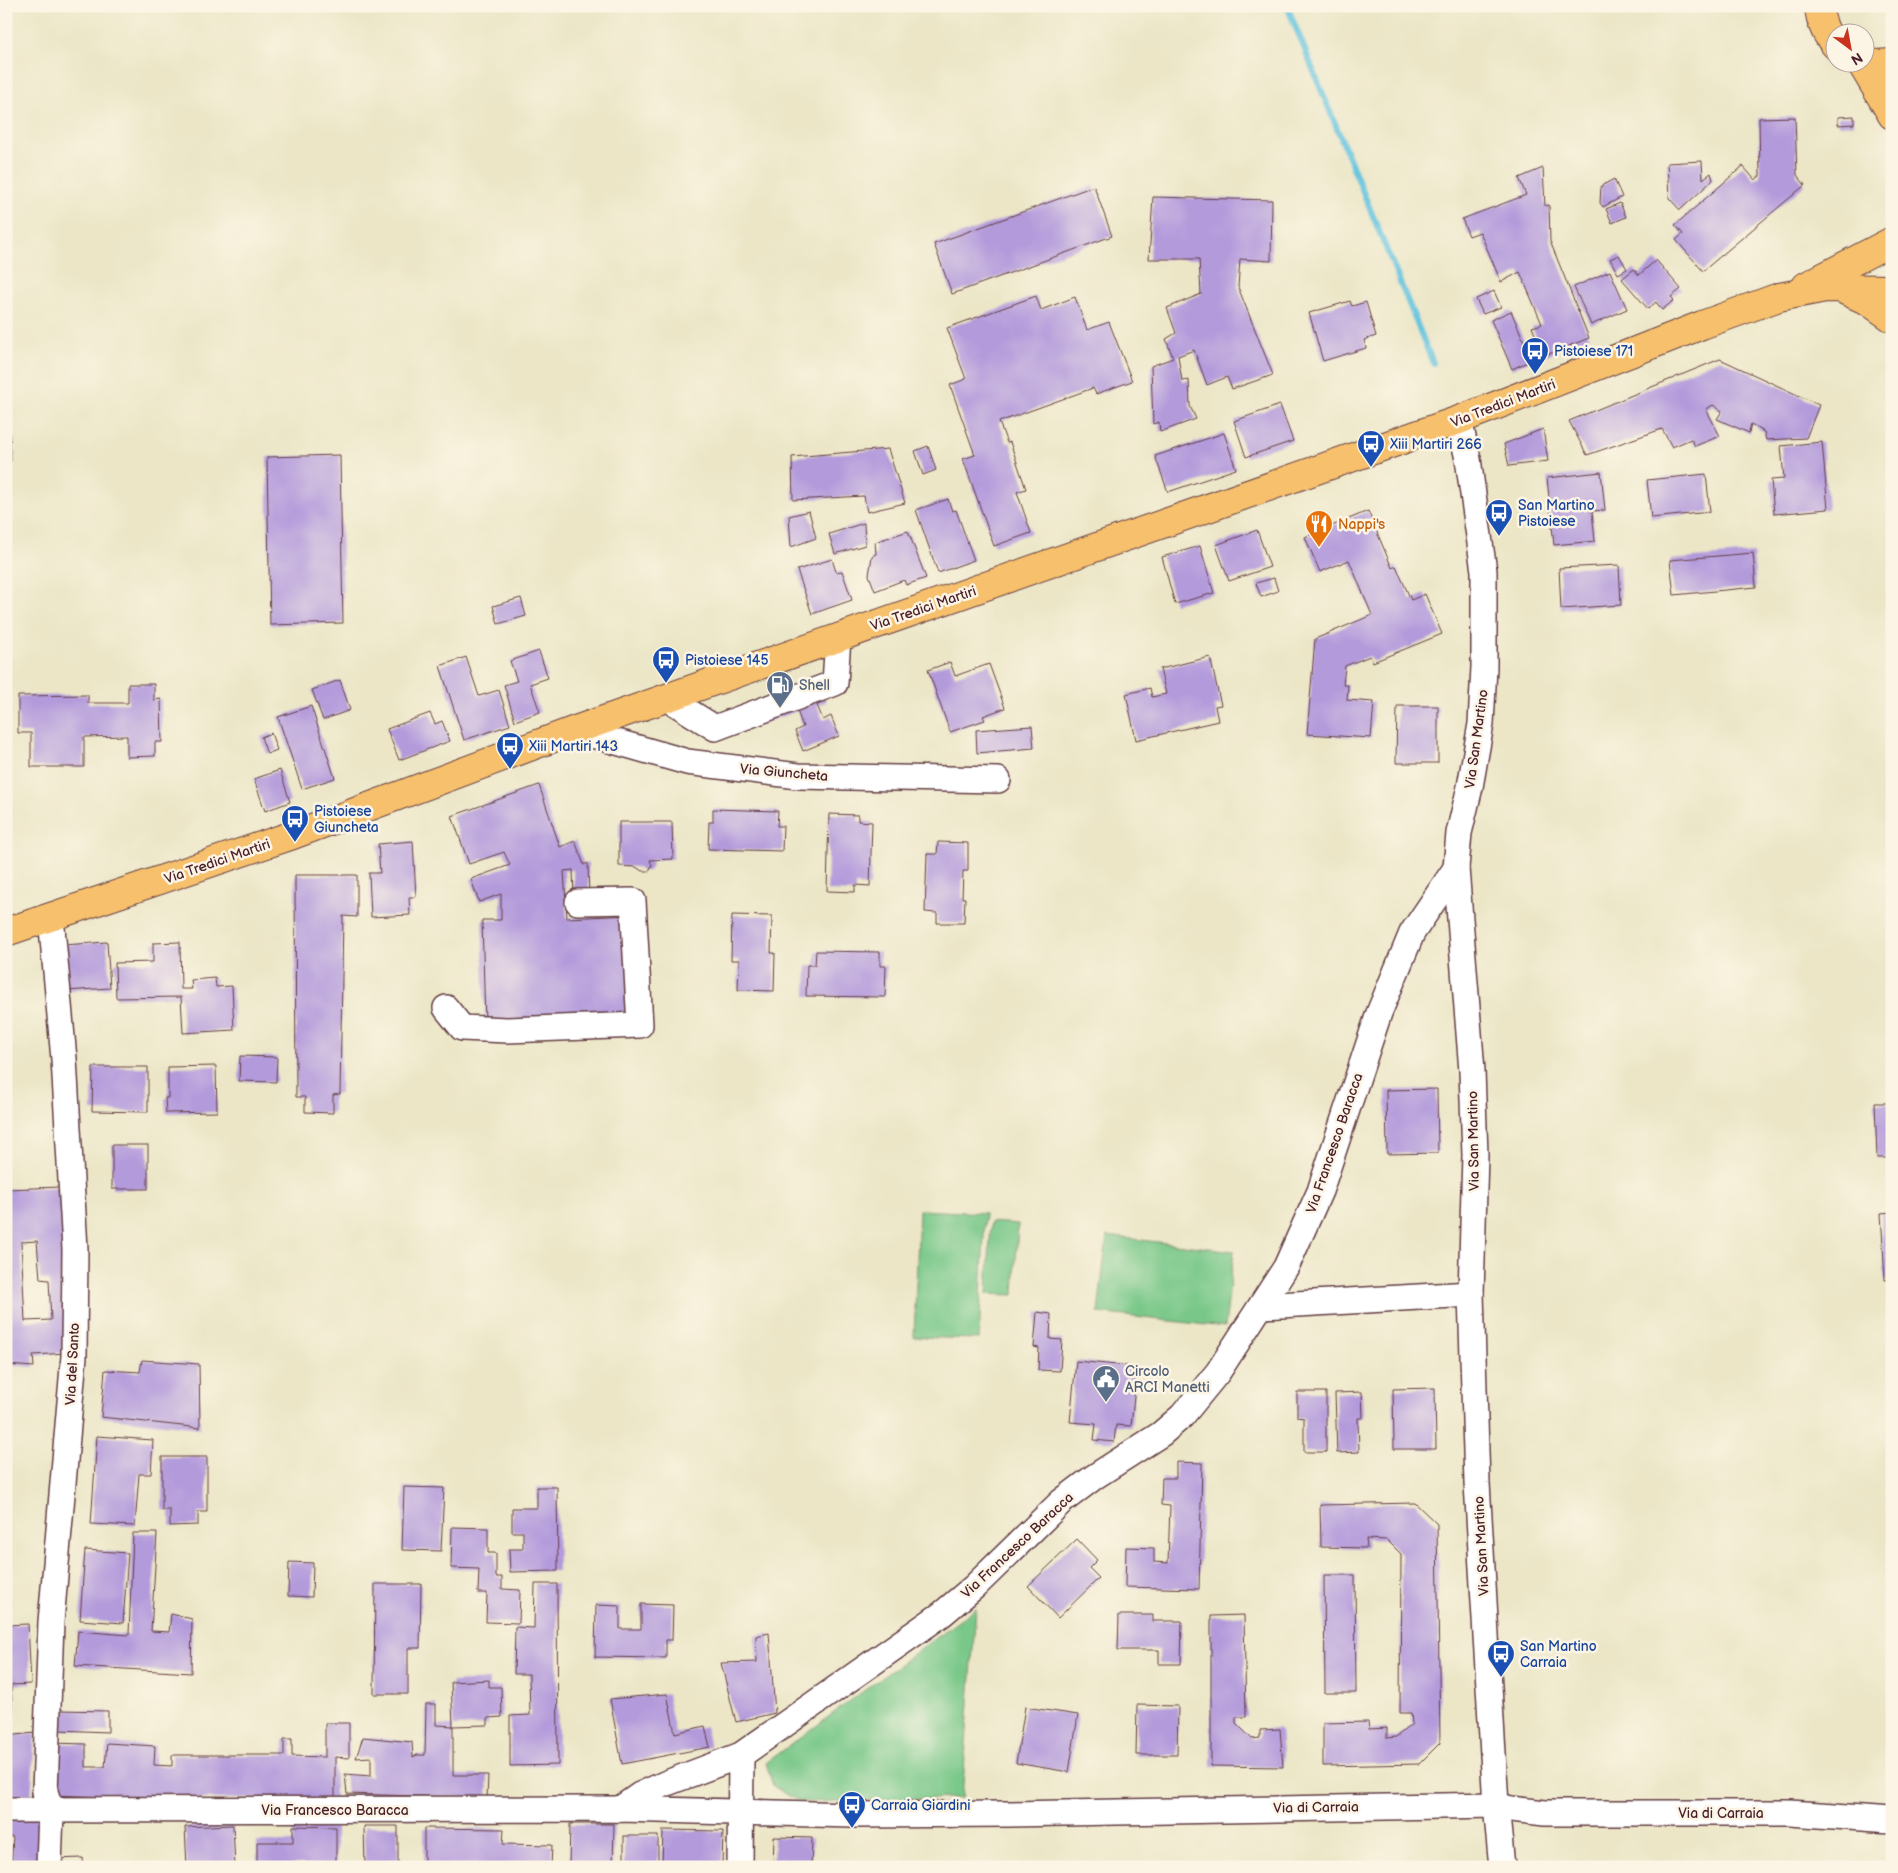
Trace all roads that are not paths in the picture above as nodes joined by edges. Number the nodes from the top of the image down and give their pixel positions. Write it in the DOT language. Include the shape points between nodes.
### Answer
graph roads {
  1 [pos="1819,6"];
  2 [pos="1826,32"];
  3 [pos="1892,63"];
  4 [pos="1876,64"];
  5 [pos="1866,72"];
  6 [pos="1892,115"];
  7 [pos="1892,241"];
  8 [pos="1840,288"];
  9 [pos="1892,289"];
  10 [pos="1792,294"];
  11 [pos="1892,318"];
  12 [pos="1459,420"];
  13 [pos="838,638"];
  14 [pos="667,698"];
  15 [pos="575,730"];
  16 [pos="998,780"];
  17 [pos="1456,868"];
  18 [pos="578,902"];
  19 [pos="51,917"];
  20 [pos="6,932"];
  21 [pos="446,1008"];
  22 [pos="1471,1294"];
  23 [pos="1262,1306"];
  24 [pos="741,1755"];
  25 [pos="1496,1805"];
  26 [pos="620,1809"];
  27 [pos="6,1810"];
  28 [pos="50,1810"];
  29 [pos="740,1811"];
  30 [pos="1892,1820"];
  31 [pos="49,1867"];
  32 [pos="740,1867"];
  33 [pos="1502,1867"];
  1 -- 2 [label="main road"];
  3 -- 4 [label="main road"];
  5 -- 6 [label="main road"];
  7 -- 10 [label="main road"];
  8 -- 9 [label="main road, Via Tredici Martiri"];
  8 -- 10 [label="main road, Via Tredici Martiri"];
  8 -- 11 [label="main road, Via Tredici Martiri" via="1868,301"];
  10 -- 12 [label="main road, Via Tredici Martiri"];
  12 -- 13 [label="main road, Via Tredici Martiri"];
  12 -- 17 [label="street, Via San Martino" via="1468,459 1484,571 1485,622 1480,724 1459,833"];
  13 -- 14 [label="main road, Via Tredici Martiri"];
  13 -- 14 [label="street" via="835,682 715,728"];
  14 -- 15 [label="main road, Via Tredici Martiri"];
  15 -- 16 [label="street, Via Giuncheta" via="687,762 798,776"];
  15 -- 19 [label="main road, Via Tredici Martiri" via="293,835"];
  17 -- 22 [label="street, Via San Martino" via="1473,1081 1475,1155"];
  17 -- 23 [label="street, Via Francesco Baracca" via="1412,933 1379,1013 1320,1191 1286,1267"];
  18 -- 21 [label="street" via="633,901 640,1025 507,1030 462,1028"];
  19 -- 20 [label="main road, Via Tredici Martiri"];
  19 -- 28 [label="street, Via del Santo" via="64,1059 74,1258 74,1356 51,1622 45,1792"];
  22 -- 23 [label="street"];
  22 -- 25 [label="street, Via San Martino" via="1477,1483"];
  23 -- 24 [label="street, Via Francesco Baracca" via="1218,1372 1172,1426 1060,1502 942,1614"];
  24 -- 26 [label="street, Via Francesco Baracca" via="640,1795"];
  24 -- 29 [label="street"];
  25 -- 29 [label="street, Via di Carraia" via="1009,1814 852,1815"];
  25 -- 30 [label="street, Via di Carraia" via="1545,1813 1790,1813"];
  25 -- 33 [label="street, Via San Martino"];
  26 -- 28 [label="street, Via Francesco Baracca"];
  26 -- 29 [label="street, Via Francesco Baracca"];
  27 -- 28 [label="street, Via Francesco Baracca"];
  28 -- 31 [label="street, Via del Santo"];
  29 -- 32 [label="street"];
}
